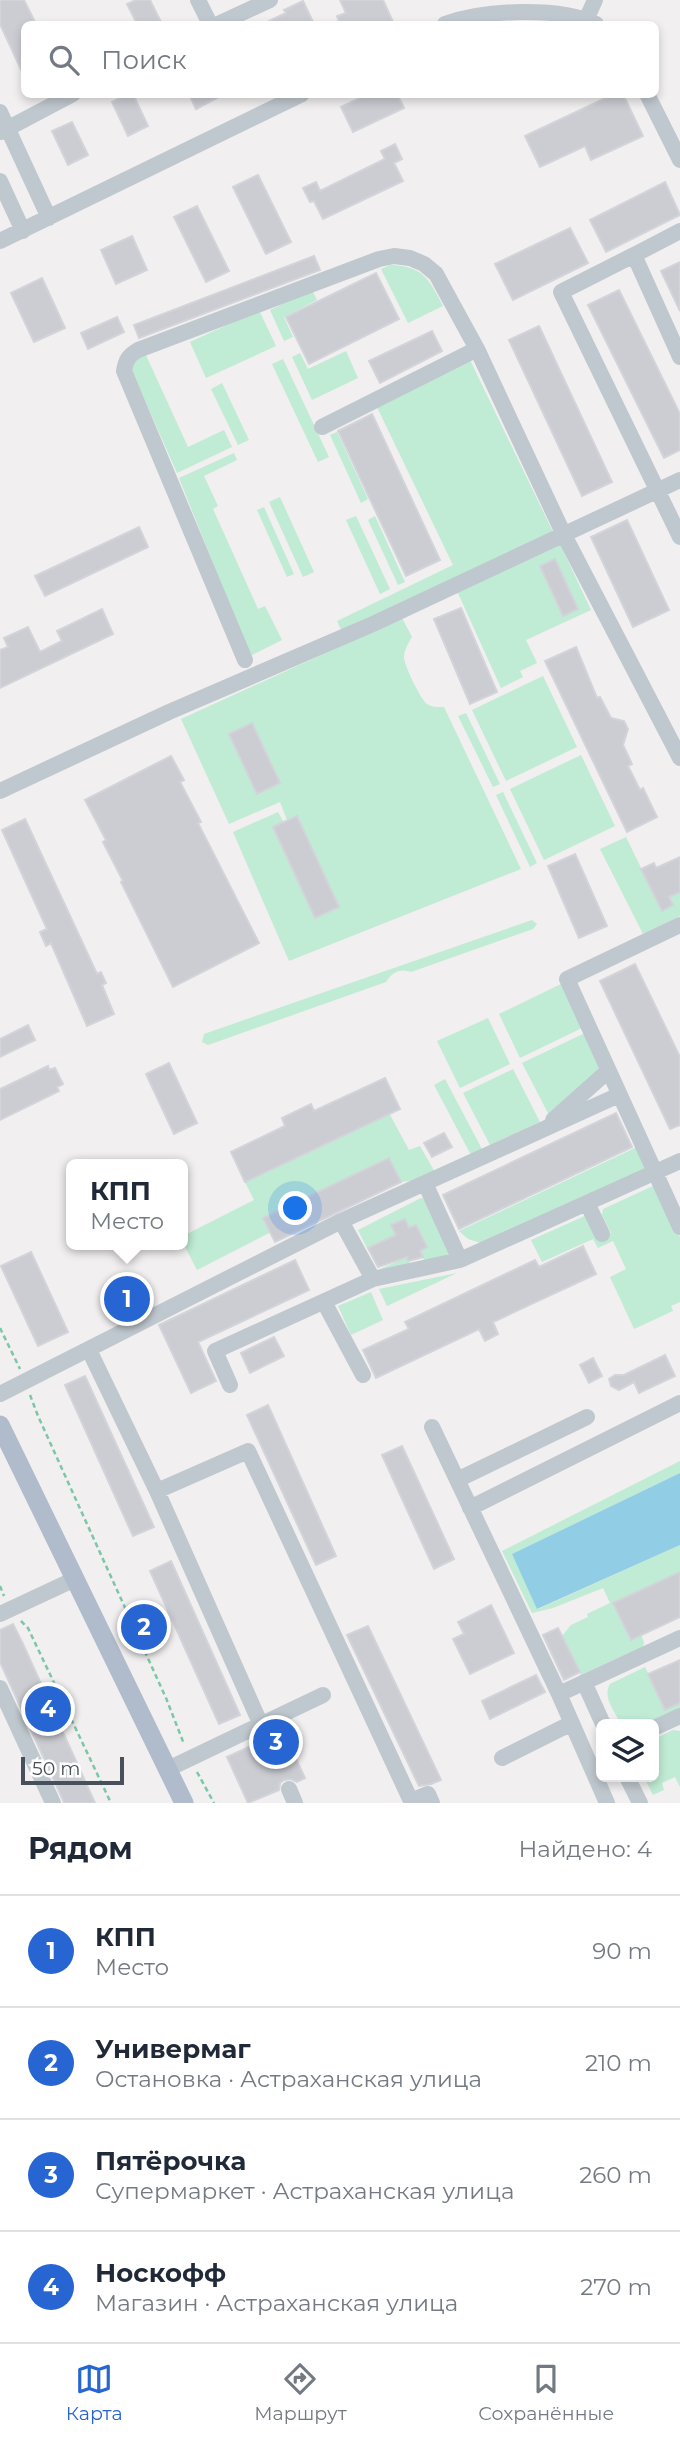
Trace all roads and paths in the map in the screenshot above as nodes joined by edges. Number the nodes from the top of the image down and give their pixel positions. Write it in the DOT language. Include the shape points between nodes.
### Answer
graph roads {
  1 [pos="198,0"];
  2 [pos="270,0"];
  3 [pos="595,0"];
  4 [pos="208,21"];
  5 [pos="224,21"];
  6 [pos="458,21"];
  7 [pos="586,21"];
  8 [pos="591,21"];
  9 [pos="66,98"];
  10 [pos="294,98"];
  11 [pos="650,98"];
  12 [pos="0,112"];
  13 [pos="4,131"];
  14 [pos="680,160"];
  15 [pos="0,181"];
  16 [pos="49,218"];
  17 [pos="23,231"];
  18 [pos="680,231"];
  19 [pos="0,240"];
  20 [pos="634,255"];
  21 [pos="477,349"];
  22 [pos="680,357"];
  23 [pos="322,427"];
  24 [pos="680,480"];
  25 [pos="659,490"];
  26 [pos="564,535"];
  27 [pos="680,537"];
  28 [pos="245,660"];
  29 [pos="680,758"];
  30 [pos="0,791"];
  31 [pos="680,925"];
  32 [pos="608,1071"];
  33 [pos="619,1095"];
  34 [pos="541,1131"];
  35 [pos="680,1161"];
  36 [pos="655,1173"];
  37 [pos="425,1183"];
  38 [pos="587,1203"];
  39 [pos="341,1221"];
  40 [pos="680,1227"];
  41 [pos="603,1234"];
  42 [pos="460,1260"];
  43 [pos="373,1279"];
  44 [pos="324,1301"];
  45 [pos="0,1328"];
  46 [pos="89,1350"];
  47 [pos="363,1375"];
  48 [pos="26,1382"];
  49 [pos="230,1385"];
  50 [pos="0,1394"];
  51 [pos="680,1403"];
  52 [pos="587,1417"];
  53 [pos="0,1425"];
  54 [pos="432,1427"];
  55 [pos="457,1480"];
  56 [pos="157,1491"];
  57 [pos="470,1508"];
  58 [pos="75,1579"];
  59 [pos="0,1586"];
  60 [pos="5,1611"];
  61 [pos="680,1638"];
  62 [pos="584,1682"];
  63 [pos="0,1688"];
  64 [pos="559,1694"];
  65 [pos="323,1695"];
  66 [pos="680,1716"];
  67 [pos="601,1719"];
  68 [pos="572,1723"];
  69 [pos="261,1725"];
  70 [pos="659,1726"];
  71 [pos="502,1758"];
  72 [pos="190,1759"];
  73 [pos="168,1769"];
  74 [pos="630,1782"];
  75 [pos="52,1803"];
  76 [pos="111,1803"];
  77 [pos="184,1803"];
  78 [pos="214,1803"];
  79 [pos="432,1803"];
  80 [pos="607,1803"];
  81 [pos="640,1803"];
  1 -- 4 [label="street"];
  2 -- 5 [label="street"];
  3 -- 8 [label="street"];
  6 -- 7 [label="street" via="490,14 547,13"];
  9 -- 13 [label="street"];
  10 -- 16 [label="street"];
  11 -- 14 [label="street"];
  12 -- 13 [label="street"];
  13 -- 16 [label="street"];
  15 -- 17 [label="street"];
  16 -- 17 [label="street"];
  17 -- 19 [label="street"];
  18 -- 20 [label="street"];
  20 -- 22 [label="street"];
  20 -- 25 [label="street" via="561,292"];
  21 -- 23 [label="street"];
  21 -- 26 [label="street"];
  21 -- 28 [label="street" via="436,274 410,258 394,256 130,354 124,371"];
  24 -- 25 [label="street"];
  25 -- 26 [label="street"];
  25 -- 27 [label="street"];
  26 -- 29 [label="street"];
  26 -- 30 [label="street"];
  31 -- 32 [label="street" via="567,979"];
  32 -- 33 [label="street"];
  32 -- 34 [label="street"];
  33 -- 34 [label="street"];
  33 -- 36 [label="street"];
  34 -- 37 [label="street"];
  35 -- 36 [label="street"];
  36 -- 38 [label="street"];
  36 -- 40 [label="street"];
  37 -- 39 [label="street"];
  37 -- 42 [label="street"];
  38 -- 41 [label="street"];
  38 -- 42 [label="street"];
  39 -- 43 [label="street"];
  39 -- 46 [label="street"];
  42 -- 43 [label="street"];
  43 -- 44 [label="street"];
  44 -- 47 [label="street"];
  44 -- 49 [label="street" via="215,1351"];
  45 -- 48 [label="path"];
  46 -- 48 [label="street"];
  46 -- 56 [label="street"];
  48 -- 50 [label="street"];
  48 -- 72 [label="path"];
  51 -- 57 [label="street"];
  52 -- 55 [label="street"];
  53 -- 58 [label="main road"];
  54 -- 55 [label="street"];
  55 -- 57 [label="street"];
  56 -- 69 [label="street"];
  56 -- 79 [label="street" via="247,1451 411,1801 428,1794"];
  57 -- 64 [label="street"];
  58 -- 60 [label="street"];
  58 -- 73 [label="main road"];
  59 -- 60 [label="path"];
  60 -- 76 [label="path" via="27,1628"];
  61 -- 62 [label="street"];
  62 -- 64 [label="street"];
  62 -- 67 [label="street"];
  63 -- 75 [label="street"];
  64 -- 68 [label="street"];
  65 -- 69 [label="street"];
  66 -- 70 [label="street"];
  68 -- 71 [label="street"];
  68 -- 80 [label="street"];
  69 -- 72 [label="street"];
  72 -- 73 [label="street"];
  72 -- 78 [label="path"];
  73 -- 77 [label="main road"];
  74 -- 81 [label="street"];
}
